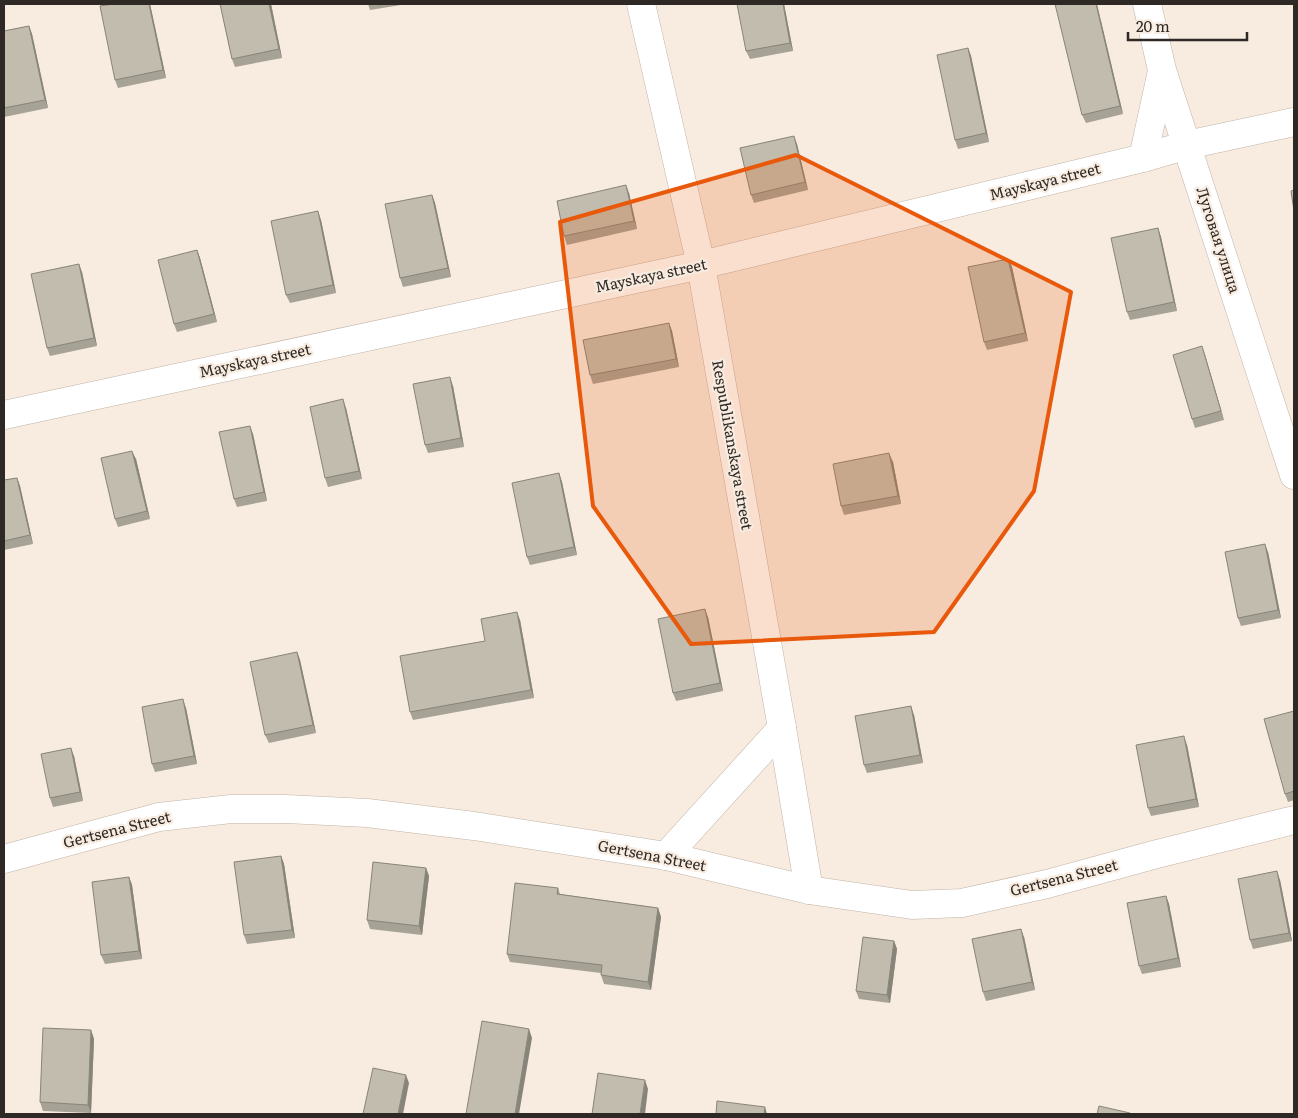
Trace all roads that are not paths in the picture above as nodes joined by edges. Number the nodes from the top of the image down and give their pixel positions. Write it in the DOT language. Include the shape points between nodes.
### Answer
graph roads {
  1 [pos="641,4"];
  2 [pos="1147,4"];
  3 [pos="1162,70"];
  4 [pos="1294,122"];
  5 [pos="1187,145"];
  6 [pos="1144,158"];
  7 [pos="701,266"];
  8 [pos="4,415"];
  9 [pos="1294,475"];
  10 [pos="782,728"];
  11 [pos="1294,820"];
  12 [pos="666,856"];
  13 [pos="4,860"];
  14 [pos="808,890"];
  1 -- 7 [label="street, Respublikanskaya street"];
  2 -- 3 [label="street, Луговая улица"];
  3 -- 5 [label="street, Луговая улица"];
  3 -- 6 [label="street"];
  4 -- 5 [label="street, Mayskaya street"];
  5 -- 6 [label="street, Mayskaya street"];
  5 -- 9 [label="street, Луговая улица"];
  6 -- 7 [label="street, Mayskaya street"];
  7 -- 8 [label="street, Mayskaya street"];
  7 -- 10 [label="street, Respublikanskaya street"];
  10 -- 12 [label="street"];
  10 -- 14 [label="street, Respublikanskaya street"];
  11 -- 14 [label="street, Gertsena Street" via="962,903 912,904"];
  12 -- 13 [label="street, Gertsena Street" via="367,813 231,809 159,817"];
  12 -- 14 [label="street, Gertsena Street"];
}
